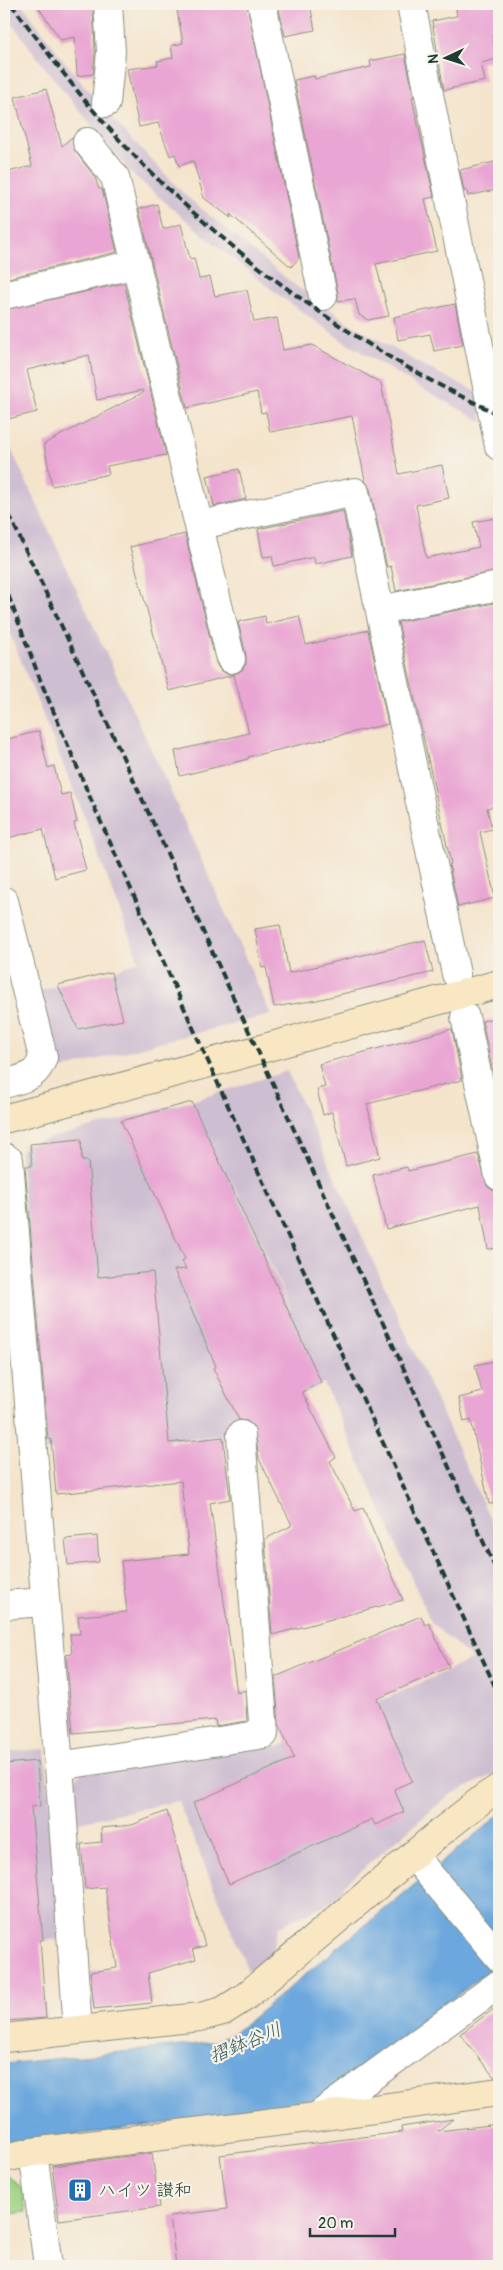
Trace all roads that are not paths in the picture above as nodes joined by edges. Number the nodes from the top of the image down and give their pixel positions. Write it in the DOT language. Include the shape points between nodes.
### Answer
graph roads {
  1 [pos="108,4"];
  2 [pos="262,4"];
  3 [pos="411,4"];
  4 [pos="106,103"];
  5 [pos="87,142"];
  6 [pos="136,264"];
  7 [pos="4,294"];
  8 [pos="323,296"];
  9 [pos="499,446"];
  10 [pos="200,525"];
  11 [pos="499,586"];
  12 [pos="380,610"];
  13 [pos="231,659"];
  14 [pos="4,901"];
  15 [pos="456,974"];
  16 [pos="499,984"];
  17 [pos="465,1017"];
  18 [pos="4,1084"];
  19 [pos="4,1119"];
  20 [pos="4,1158"];
  21 [pos="499,1176"];
  22 [pos="241,1435"];
  23 [pos="44,1602"];
  24 [pos="4,1605"];
  25 [pos="59,1766"];
  26 [pos="499,1788"];
  27 [pos="420,1863"];
  28 [pos="499,1957"];
  29 [pos="499,1984"];
  30 [pos="78,2030"];
  31 [pos="4,2038"];
  32 [pos="499,2092"];
  33 [pos="316,2117"];
  34 [pos="33,2152"];
  35 [pos="4,2158"];
  36 [pos="48,2266"];
  1 -- 4 [label="street" via="111,52"];
  2 -- 8 [label="street"];
  3 -- 9 [label="street"];
  5 -- 6 [label="street" via="115,177"];
  6 -- 7 [label="street"];
  6 -- 10 [label="street"];
  10 -- 12 [label="street" via="355,492"];
  10 -- 13 [label="street"];
  11 -- 12 [label="street"];
  12 -- 15 [label="street"];
  14 -- 18 [label="street" via="42,1057 40,1068 29,1077"];
  16 -- 19 [label="street"];
  17 -- 21 [label="street"];
  20 -- 23 [label="street" via="9,1160"];
  22 -- 25 [label="street" via="264,1734"];
  23 -- 24 [label="street"];
  23 -- 25 [label="street"];
  25 -- 30 [label="street"];
  26 -- 27 [label="street" via="485,1797"];
  27 -- 28 [label="street"];
  27 -- 30 [label="street" via="245,1997 222,2011 200,2017"];
  29 -- 33 [label="street"];
  30 -- 31 [label="street"];
  32 -- 33 [label="street"];
  33 -- 34 [label="street"];
  34 -- 35 [label="street"];
  34 -- 36 [label="street"];
}
